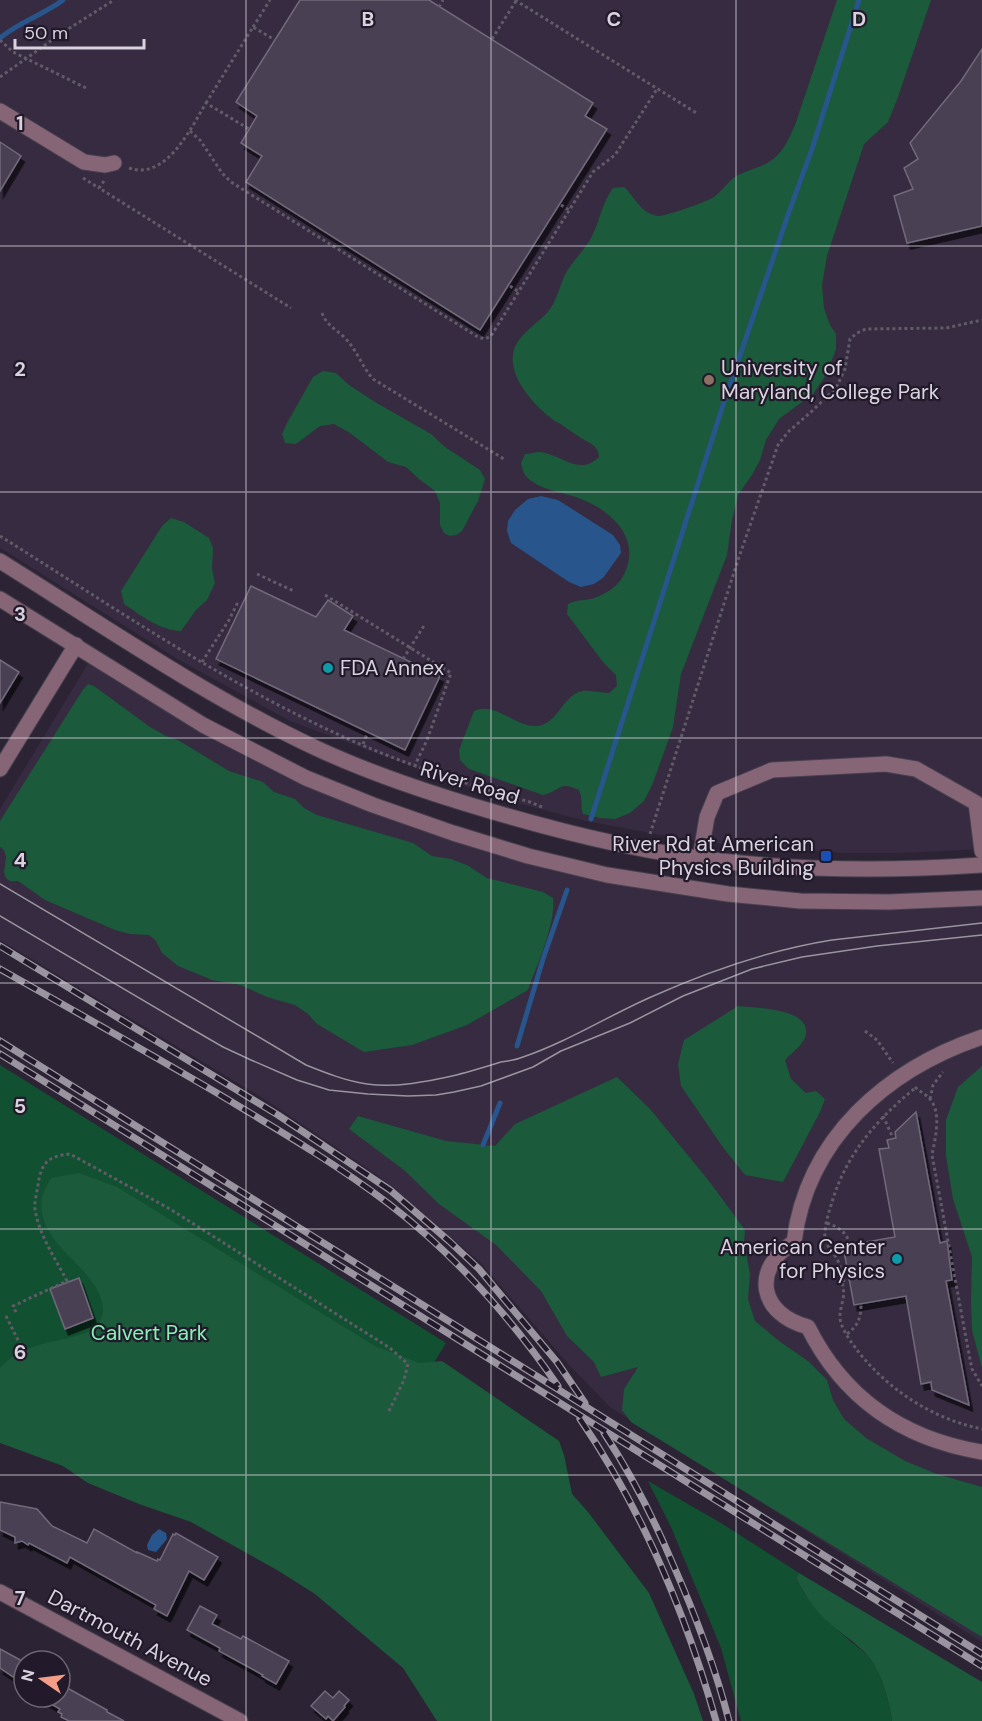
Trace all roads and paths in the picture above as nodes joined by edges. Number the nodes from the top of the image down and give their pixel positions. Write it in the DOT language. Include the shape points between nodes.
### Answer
graph roads {
  1 [pos="114,0"];
  2 [pos="270,0"];
  3 [pos="443,0"];
  4 [pos="516,0"];
  5 [pos="439,7"];
  6 [pos="253,27"];
  7 [pos="492,39"];
  8 [pos="0,40"];
  9 [pos="275,40"];
  10 [pos="28,58"];
  11 [pos="0,77"];
  12 [pos="86,88"];
  13 [pos="657,88"];
  14 [pos="206,103"];
  15 [pos="0,111"];
  16 [pos="698,114"];
  17 [pos="249,129"];
  18 [pos="190,131"];
  19 [pos="114,162"];
  20 [pos="561,205"];
  21 [pos="569,211"];
  22 [pos="510,286"];
  23 [pos="519,292"];
  24 [pos="291,308"];
  25 [pos="322,313"];
  26 [pos="982,320"];
  27 [pos="504,459"];
  28 [pos="0,536"];
  29 [pos="0,561"];
  30 [pos="257,574"];
  31 [pos="294,591"];
  32 [pos="325,595"];
  33 [pos="0,599"];
  34 [pos="241,606"];
  35 [pos="425,624"];
  36 [pos="76,645"];
  37 [pos="410,647"];
  38 [pos="403,658"];
  39 [pos="202,662"];
  40 [pos="368,732"];
  41 [pos="362,745"];
  42 [pos="415,765"];
  43 [pos="0,769"];
  44 [pos="548,810"];
  45 [pos="650,836"];
  46 [pos="982,851"];
  47 [pos="700,858"];
  48 [pos="982,865"];
  49 [pos="982,898"];
  50 [pos="865,1031"];
  51 [pos="982,1037"];
  52 [pos="944,1071"];
  53 [pos="904,1074"];
  54 [pos="916,1088"];
  55 [pos="930,1099"];
  56 [pos="883,1116"];
  57 [pos="893,1137"];
  58 [pos="827,1223"];
  59 [pos="851,1245"];
  60 [pos="850,1279"];
  61 [pos="842,1281"];
  62 [pos="861,1304"];
  63 [pos="16,1312"];
  64 [pos="6,1316"];
  65 [pos="847,1334"];
  66 [pos="20,1344"];
  67 [pos="982,1386"];
  68 [pos="388,1413"];
  69 [pos="982,1423"];
  70 [pos="976,1428"];
  71 [pos="982,1429"];
  72 [pos="982,1452"];
  73 [pos="0,1593"];
  74 [pos="240,1721"];
  1 -- 10 [label="path"];
  2 -- 6 [label="path"];
  3 -- 5 [label="path"];
  4 -- 7 [label="path"];
  4 -- 13 [label="path"];
  6 -- 9 [label="path"];
  6 -- 14 [label="path"];
  8 -- 10 [label="path"];
  10 -- 11 [label="path"];
  10 -- 12 [label="path"];
  13 -- 16 [label="path"];
  13 -- 21 [label="path" via="615,155 593,172"];
  14 -- 17 [label="path"];
  14 -- 18 [label="path"];
  15 -- 19 [label="street" via="84,162"];
  18 -- 19 [label="path" via="170,157 150,168 133,170"];
  18 -- 23 [label="path" via="231,182 478,337 491,336"];
  19 -- 24 [label="path" via="99,188"];
  20 -- 21 [label="path"];
  21 -- 23 [label="path"];
  22 -- 23 [label="path"];
  25 -- 27 [label="path" via="373,379"];
  26 -- 45 [label="path" via="946,328 866,329 856,333 850,339 836,388 782,438 738,560"];
  28 -- 39 [label="path"];
  29 -- 47 [label="street, River Road" via="208,691 319,749 420,790 524,821 580,837"];
  30 -- 31 [label="path"];
  32 -- 37 [label="path"];
  33 -- 36 [label="street"];
  34 -- 39 [label="path" via="237,604"];
  35 -- 37 [label="path"];
  36 -- 43 [label="street"];
  36 -- 49 [label="street" via="203,725 306,778 453,833 528,856 655,884 790,900 889,903"];
  37 -- 38 [label="path"];
  37 -- 42 [label="path" via="451,673"];
  39 -- 41 [label="path"];
  40 -- 41 [label="path"];
  41 -- 42 [label="path"];
  42 -- 44 [label="path"];
  46 -- 47 [label="street" via="976,803 916,769 886,764 772,770 717,794 707,817"];
  47 -- 48 [label="street, River Road" via="759,865 883,870"];
  50 -- 53 [label="path" via="878,1040"];
  51 -- 53 [label="street" via="937,1055"];
  52 -- 55 [label="path" via="933,1085"];
  53 -- 54 [label="path"];
  53 -- 72 [label="street" via="860,1110 821,1158 802,1203 794,1242 781,1250 767,1275 768,1296 779,1313 792,1323 808,1327 837,1375 876,1410 934,1440"];
  54 -- 55 [label="path"];
  54 -- 56 [label="path"];
  55 -- 67 [label="path" via="937,1130 932,1155 951,1262 970,1362"];
  56 -- 57 [label="path"];
  56 -- 58 [label="path" via="860,1144 837,1184"];
  58 -- 59 [label="path" via="843,1231"];
  58 -- 61 [label="path" via="826,1245 839,1263"];
  60 -- 61 [label="path"];
  61 -- 65 [label="path" via="841,1324"];
  62 -- 65 [label="path" via="858,1323"];
  63 -- 68 [label="path" via="13,1306 68,1282 45,1240 35,1207 39,1177 46,1162 70,1154 170,1209 390,1348 408,1364"];
  64 -- 66 [label="path"];
  65 -- 70 [label="path" via="866,1361 906,1397 955,1423"];
  69 -- 70 [label="path"];
  70 -- 71 [label="path"];
  73 -- 74 [label="street, Dartmouth Avenue"];
}
